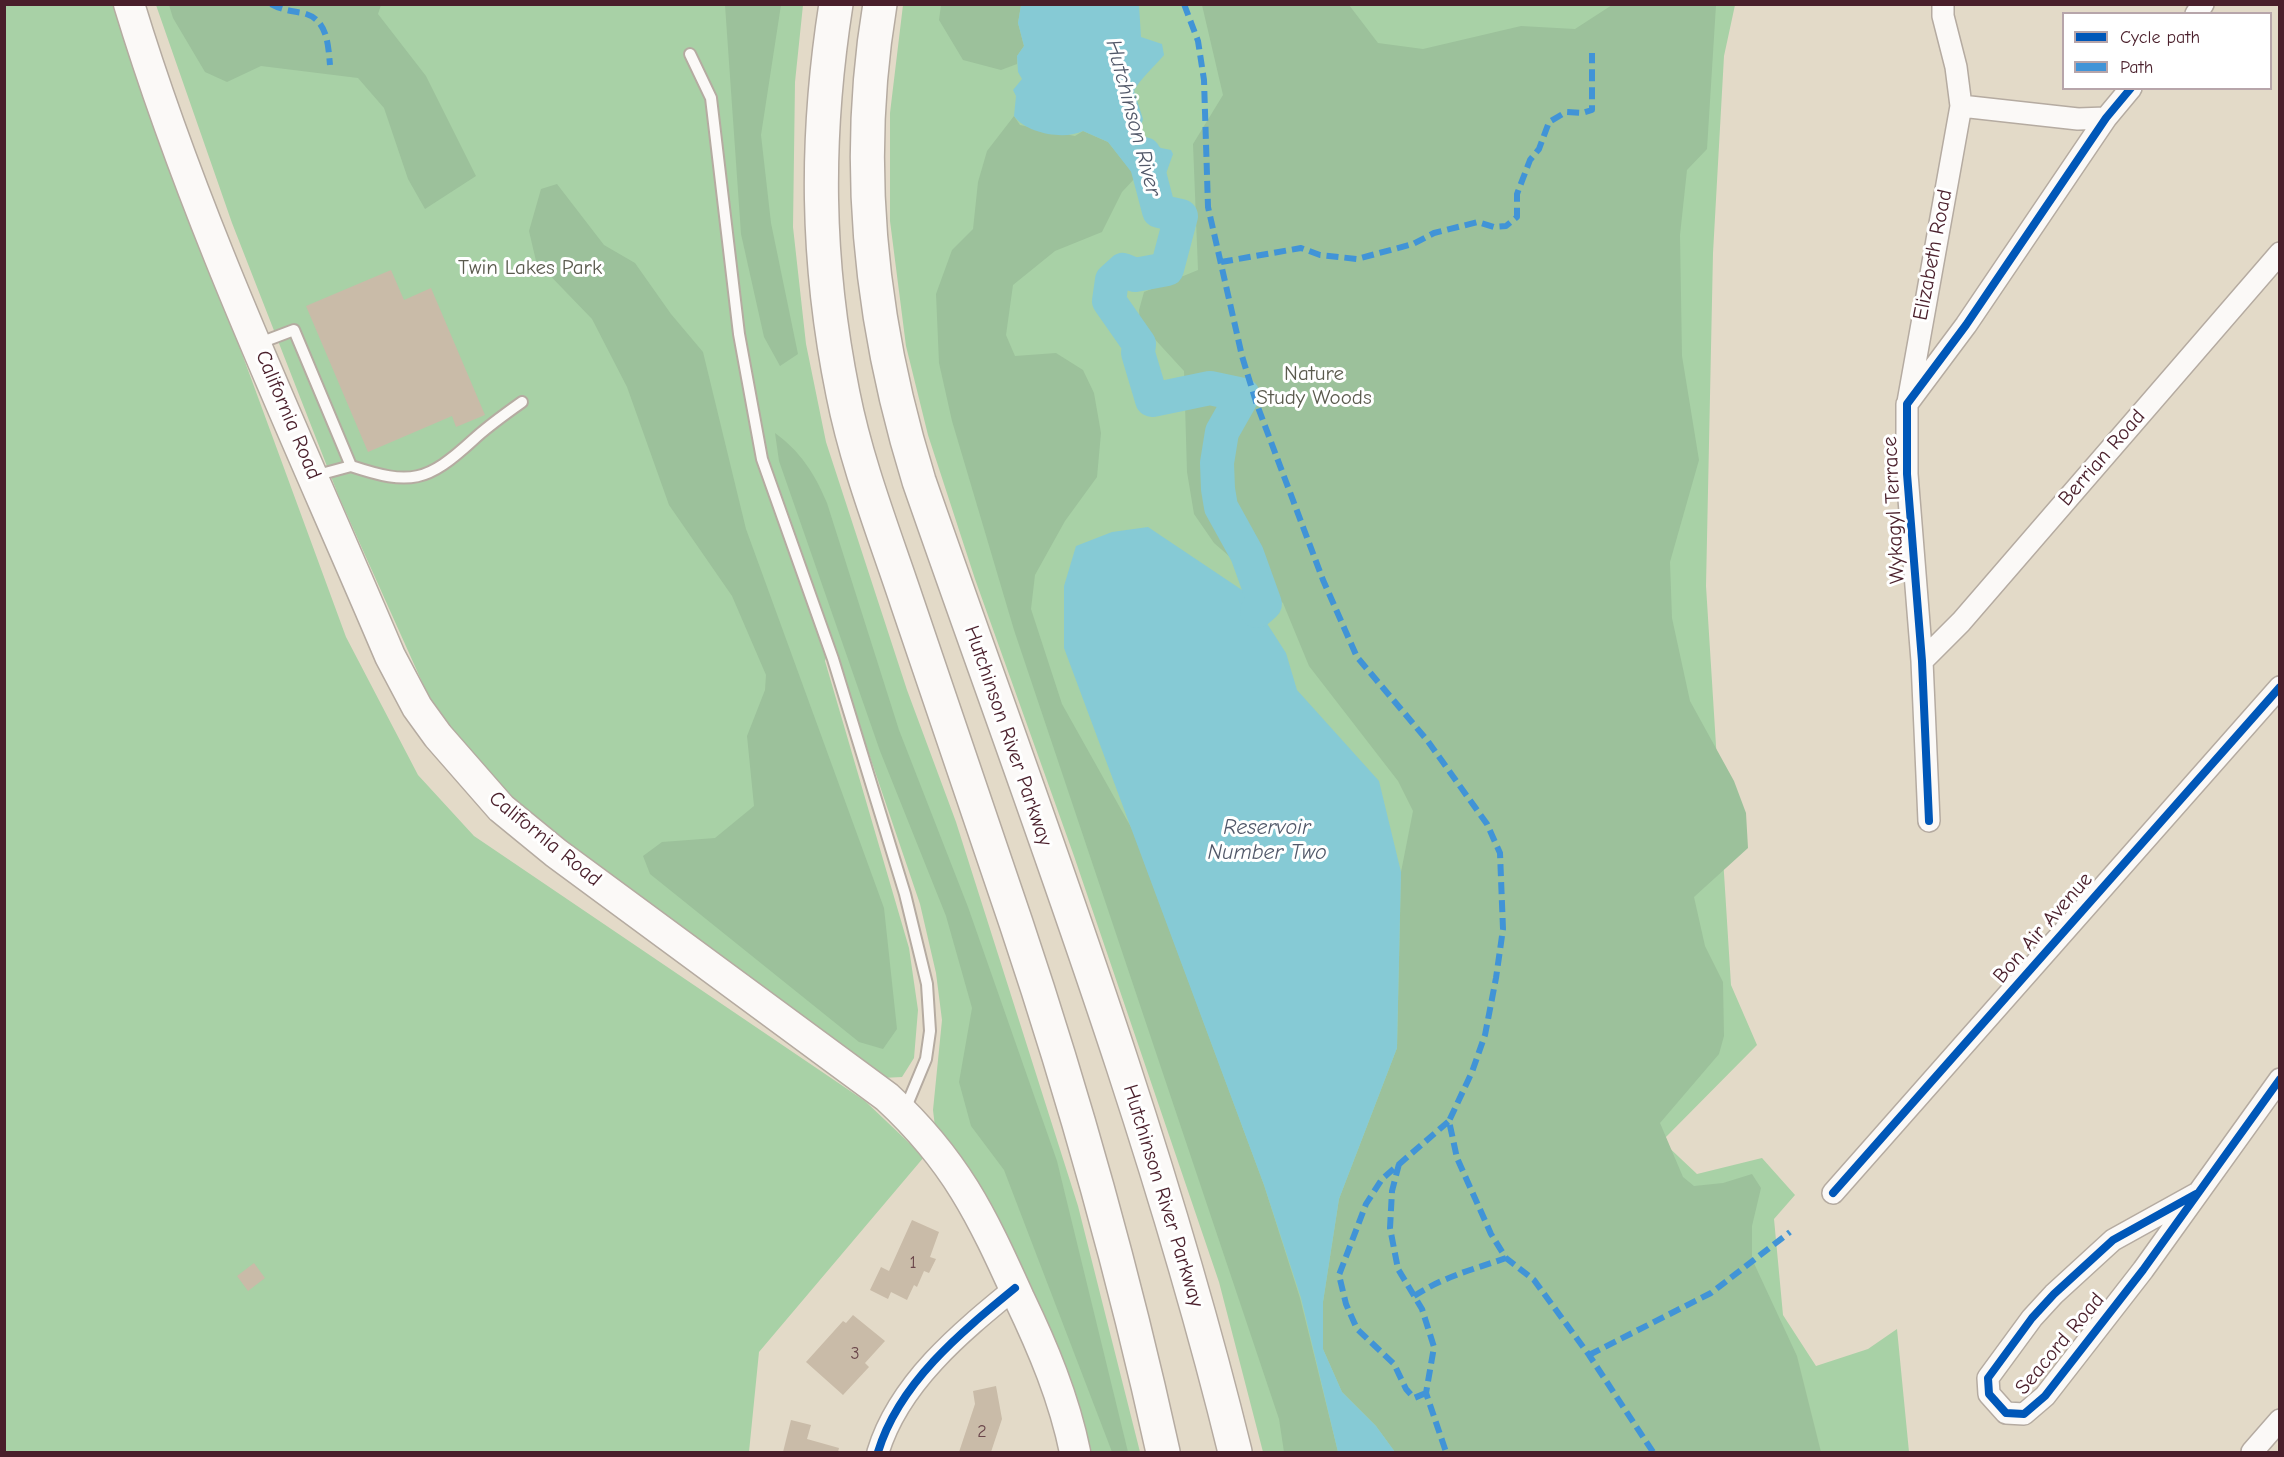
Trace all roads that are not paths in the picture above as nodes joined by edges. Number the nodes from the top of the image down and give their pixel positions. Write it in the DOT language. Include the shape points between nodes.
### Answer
graph roads {
  1 [pos="129,4"];
  2 [pos="880,4"];
  3 [pos="1942,4"];
  4 [pos="833,14"];
  5 [pos="690,54"];
  6 [pos="2129,90"];
  7 [pos="1961,106"];
  8 [pos="2106,118"];
  9 [pos="2280,253"];
  10 [pos="257,344"];
  11 [pos="522,402"];
  12 [pos="1907,404"];
  13 [pos="351,466"];
  14 [pos="314,476"];
  15 [pos="1922,661"];
  16 [pos="2280,687"];
  17 [pos="1929,821"];
  18 [pos="2280,1079"];
  19 [pos="904,1112"];
  20 [pos="1833,1193"];
  21 [pos="2196,1194"];
  22 [pos="1015,1288"];
  23 [pos="2280,1420"];
  24 [pos="878,1452"];
  25 [pos="1076,1452"];
  26 [pos="1163,1452"];
  27 [pos="1235,1452"];
  28 [pos="2252,1452"];
  1 -- 10 [label="main road, California Road" via="184,169"];
  2 -- 27 [label="highway, Hutchinson River Parkway" via="868,112 868,213 879,316 900,416 919,481 1154,1160 1190,1277"];
  3 -- 7 [label="street, Elizabeth Road"];
  4 -- 26 [label="highway" via="821,123 821,207 826,290 843,398 867,485 1056,1049 1127,1302"];
  5 -- 19 [label="lane" via="711,98 739,334 762,459 833,659 905,894 927,984 930,1031 926,1059"];
  6 -- 8 [label="street"];
  7 -- 8 [label="street" via="2078,119"];
  7 -- 12 [label="street, Elizabeth Road"];
  8 -- 12 [label="street" via="1966,325"];
  9 -- 15 [label="street, Berrian Road"];
  10 -- 13 [label="lane" via="294,330"];
  10 -- 14 [label="main road, California Road"];
  11 -- 13 [label="lane" via="435,472 412,477 382,476"];
  12 -- 15 [label="street, Wykagyl Terrace" via="1907,474"];
  13 -- 14 [label="lane"];
  14 -- 19 [label="main road, California Road" via="402,680 417,707 472,777 501,808 549,848 848,1066"];
  15 -- 17 [label="street, Wykagyl Terrace"];
  16 -- 20 [label="street, Bon Air Avenue"];
  18 -- 21 [label="street, Seacord Road"];
  19 -- 22 [label="main road, California Road" via="966,1187"];
  21 -- 21 [label="street, Seacord Road" via="2113,1240 2032,1317 1988,1378 1989,1394 2006,1413 2024,1414 2044,1396 2143,1270"];
  22 -- 24 [label="street" via="939,1356 902,1400 888,1422"];
  22 -- 25 [label="main road, California Road" via="1052,1371"];
  23 -- 28 [label="street"];
}
